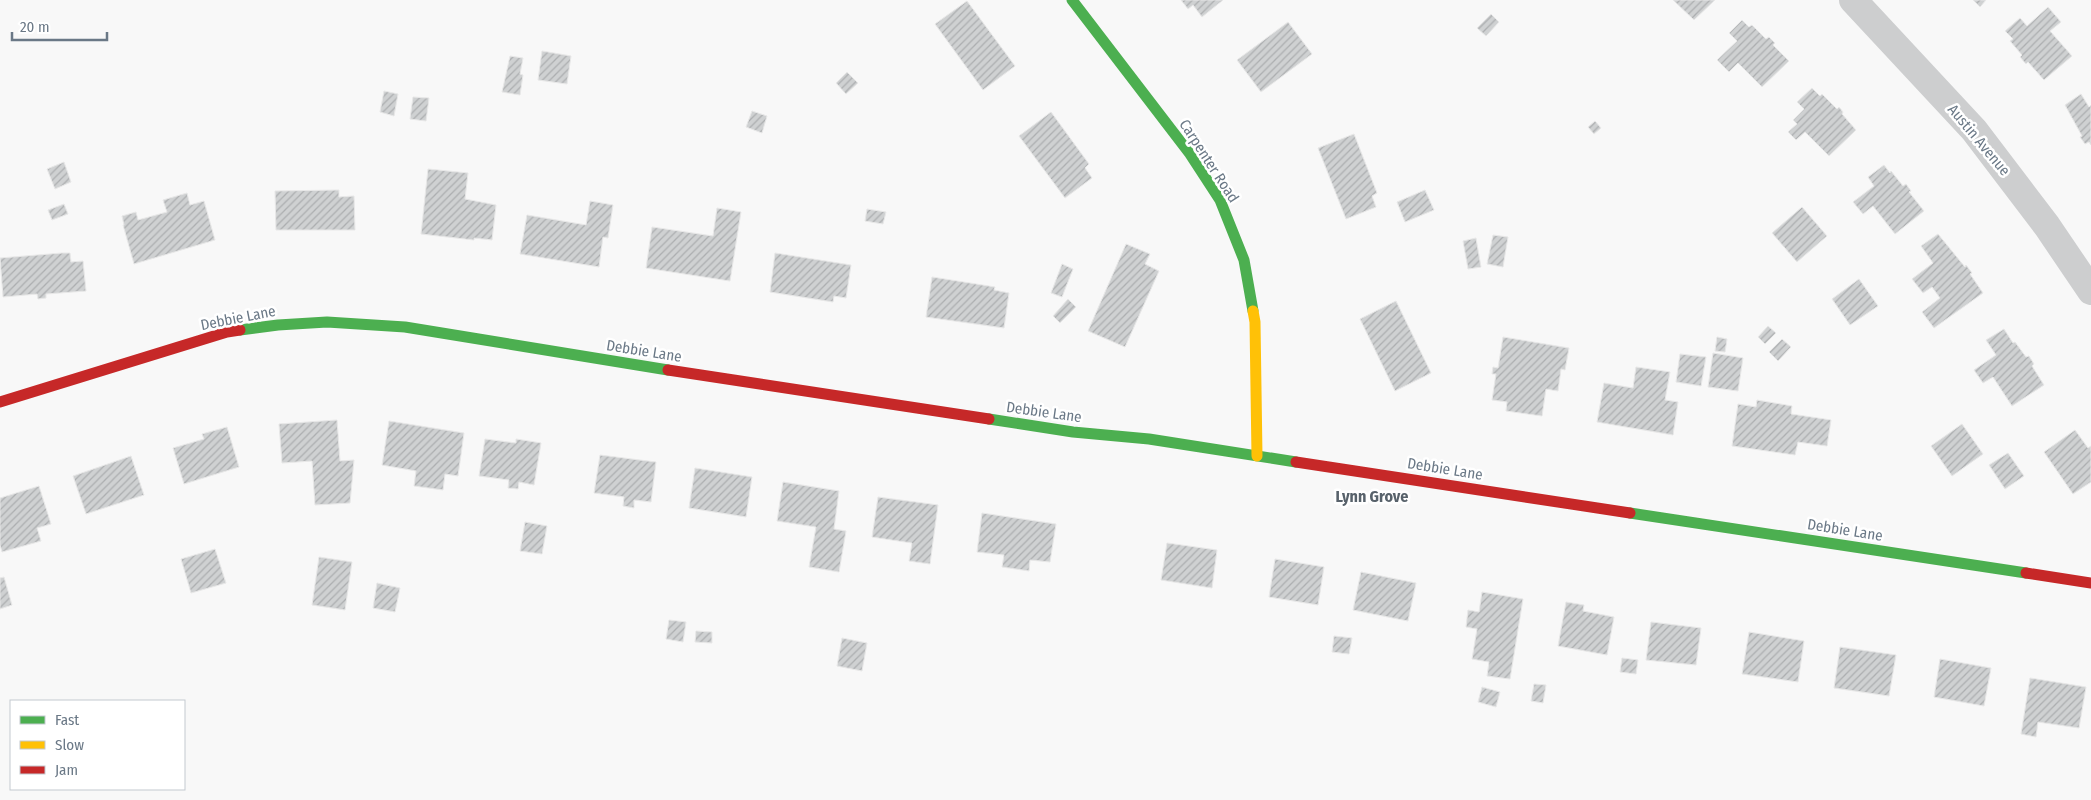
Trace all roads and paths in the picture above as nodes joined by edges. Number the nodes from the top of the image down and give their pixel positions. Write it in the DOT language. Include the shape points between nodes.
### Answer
graph roads {
  1 [pos="1072,0"];
  2 [pos="1853,0"];
  3 [pos="2091,291"];
  4 [pos="0,402"];
  5 [pos="1257,456"];
  6 [pos="2091,584"];
  1 -- 5 [label="street, Carpenter Road" via="1190,154 1220,200 1244,260 1254,322"];
  2 -- 3 [label="street, Austin Avenue" via="1974,130 2047,226"];
  4 -- 5 [label="street, Debbie Lane" via="227,332 326,322 405,327 1073,432 1149,439"];
  5 -- 6 [label="street, Debbie Lane"];
}
